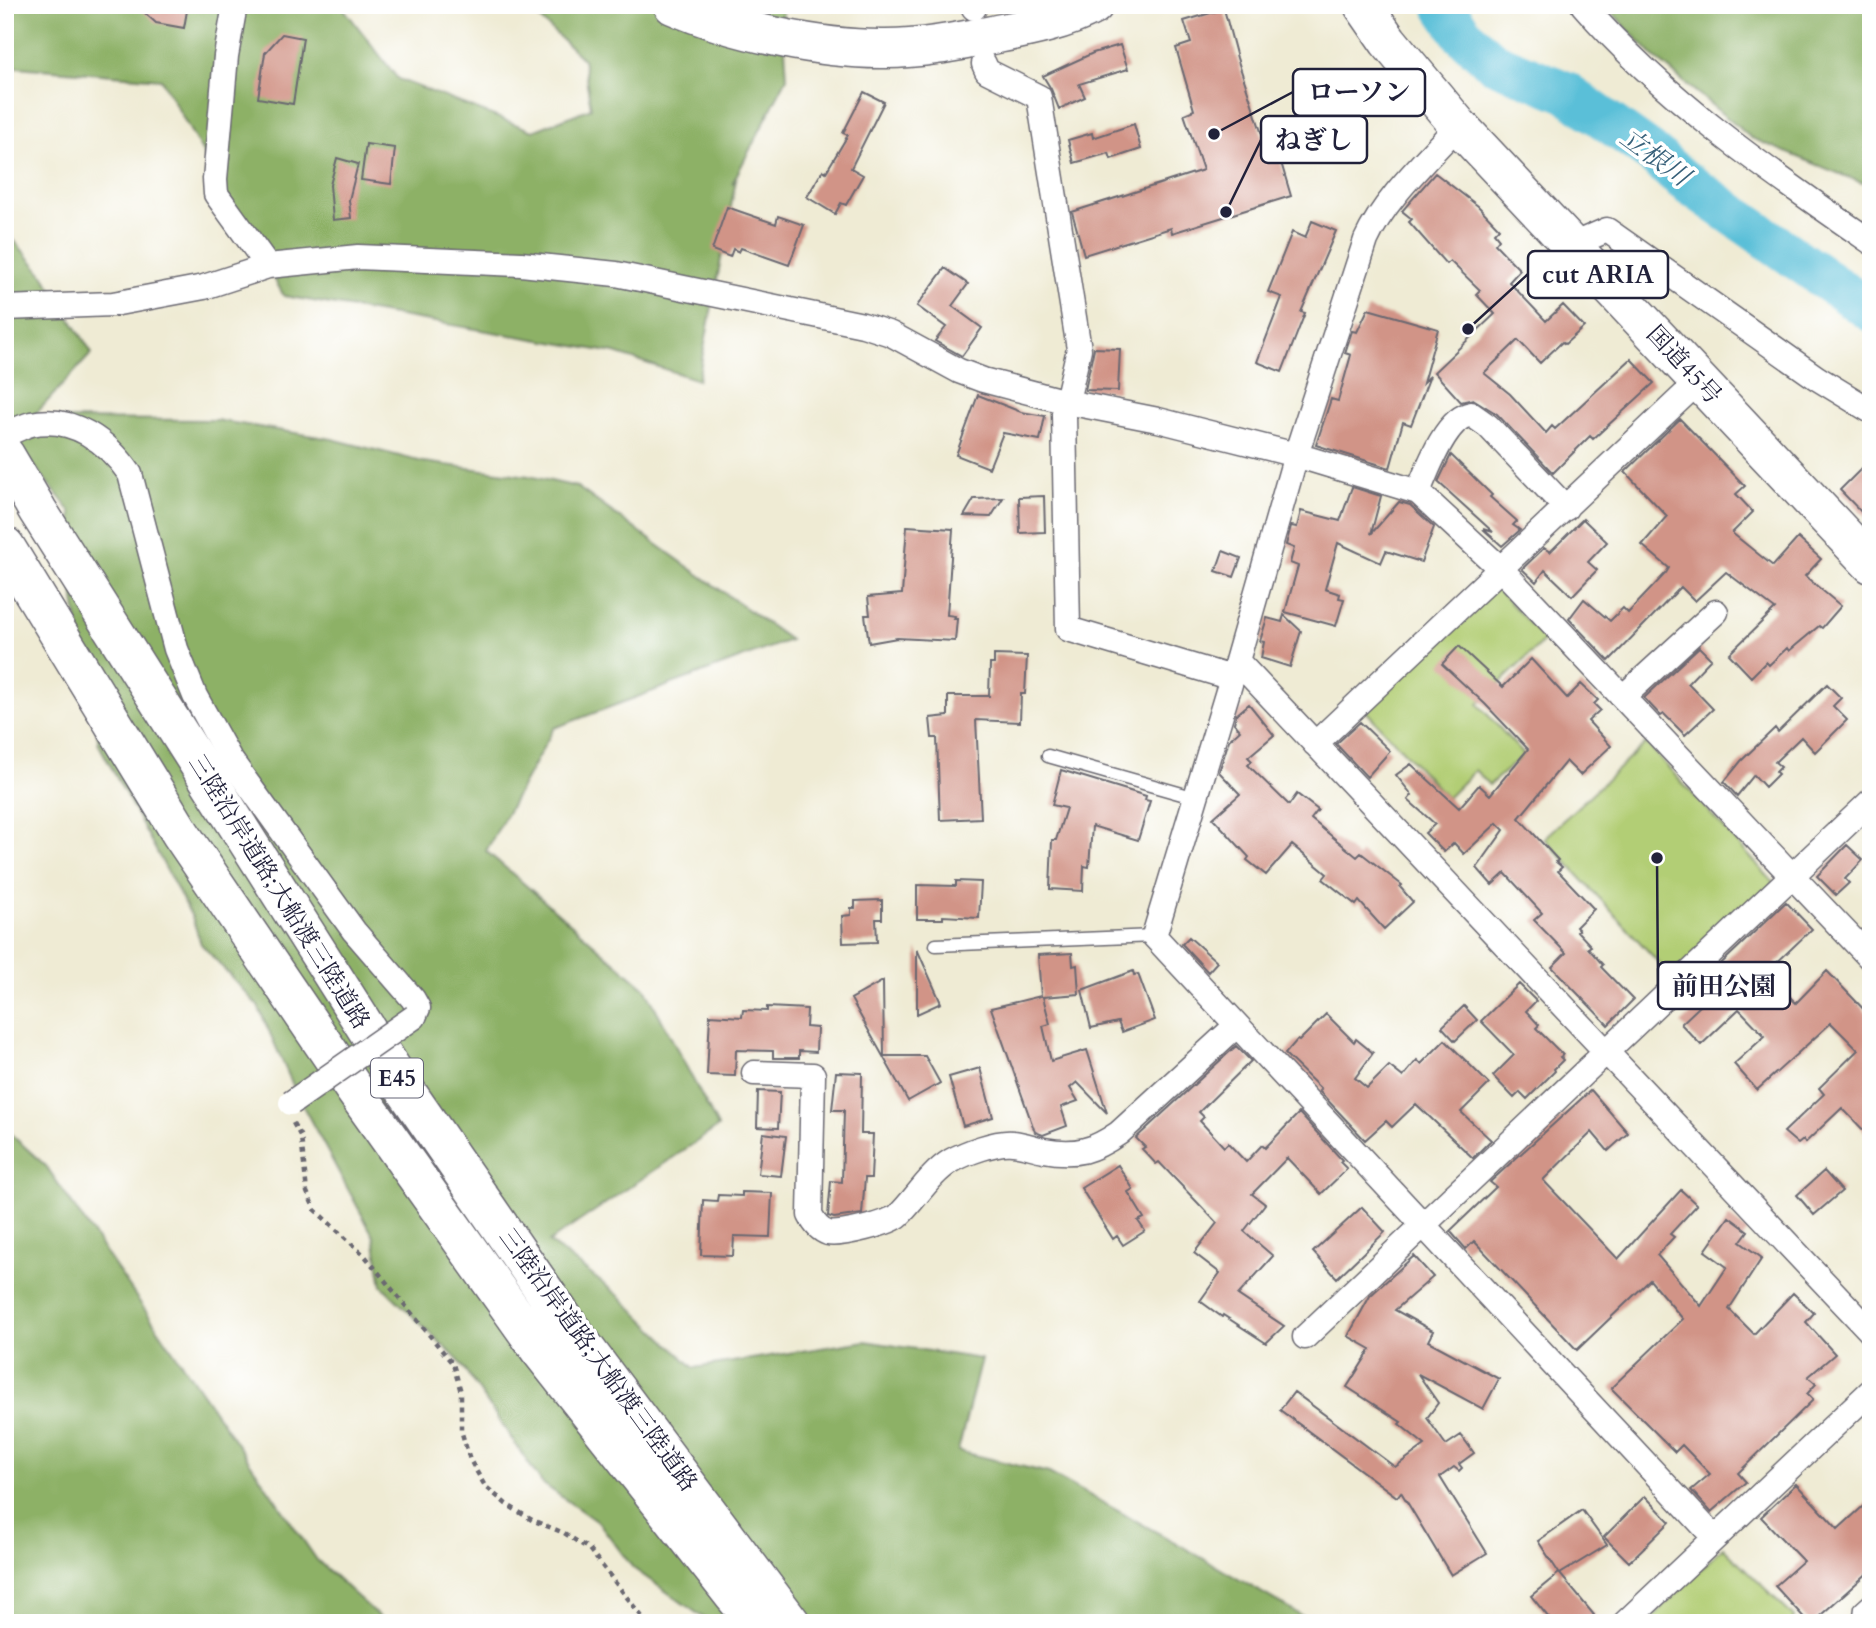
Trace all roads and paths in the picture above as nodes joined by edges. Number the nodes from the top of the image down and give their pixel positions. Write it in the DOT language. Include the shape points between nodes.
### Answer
graph roads {
  1 [pos="235,5"];
  2 [pos="673,5"];
  3 [pos="1094,5"];
  4 [pos="1363,5"];
  5 [pos="1583,5"];
  6 [pos="984,64"];
  7 [pos="1458,125"];
  8 [pos="1871,242"];
  9 [pos="1570,246"];
  10 [pos="268,266"];
  11 [pos="5,308"];
  12 [pos="1699,381"];
  13 [pos="1067,402"];
  14 [pos="1871,411"];
  15 [pos="5,435"];
  16 [pos="5,455"];
  17 [pos="1296,455"];
  18 [pos="1418,492"];
  19 [pos="1566,508"];
  20 [pos="5,546"];
  21 [pos="1871,564"];
  22 [pos="1501,569"];
  23 [pos="1716,612"];
  24 [pos="1235,670"];
  25 [pos="1623,697"];
  26 [pos="1315,744"];
  27 [pos="1048,756"];
  28 [pos="1196,798"];
  29 [pos="1871,801"];
  30 [pos="1793,875"];
  31 [pos="1154,936"];
  32 [pos="936,945"];
  33 [pos="1871,959"];
  34 [pos="1237,1026"];
  35 [pos="1606,1052"];
  36 [pos="754,1073"];
  37 [pos="291,1103"];
  38 [pos="1423,1225"];
  39 [pos="1871,1332"];
  40 [pos="1304,1337"];
  41 [pos="1871,1391"];
  42 [pos="1714,1537"];
  43 [pos="1871,1599"];
  44 [pos="647,1623"];
  45 [pos="757,1623"];
  46 [pos="791,1623"];
  47 [pos="1625,1623"];
  48 [pos="1858,1623"];
  1 -- 10 [label="street" via="225,69 216,194"];
  2 -- 3 [label="highway" via="751,30 817,44 886,49 1029,28"];
  4 -- 7 [label="highway, 国道45号"];
  5 -- 8 [label="street" via="1682,103 1759,165"];
  6 -- 13 [label="street" via="987,71 1039,97 1079,349"];
  7 -- 9 [label="highway, 国道45号"];
  7 -- 17 [label="street" via="1374,222"];
  9 -- 12 [label="highway, 国道45号"];
  9 -- 14 [label="street" via="1607,230 1816,379"];
  10 -- 11 [label="street" via="204,287 113,304"];
  10 -- 13 [label="street" via="358,257 521,264 616,274 863,325 891,334 959,371"];
  12 -- 19 [label="street"];
  12 -- 21 [label="highway, 国道45号"];
  13 -- 17 [label="street" via="1158,419"];
  13 -- 24 [label="street" via="1068,629"];
  15 -- 37 [label="street, bridge" via="32,424 61,423 82,430 119,458 130,474 176,649 230,760 354,931 418,1008 414,1017"];
  16 -- 46 [label="highway, 三陸沿岸道路;大船渡三陸道路 / E45" via="404,1088 570,1328"];
  17 -- 18 [label="street"];
  17 -- 24 [label="street"];
  18 -- 19 [label="street" via="1435,451 1453,425 1471,414"];
  18 -- 22 [label="street"];
  19 -- 22 [label="street"];
  20 -- 45 [label="highway, 三陸沿岸道路;大船渡三陸道路 / E45" via="181,834 354,1089 539,1349"];
  22 -- 25 [label="street"];
  22 -- 26 [label="street"];
  23 -- 25 [label="street"];
  24 -- 26 [label="street"];
  24 -- 28 [label="street"];
  25 -- 30 [label="street"];
  26 -- 35 [label="street"];
  27 -- 28 [label="lane"];
  28 -- 31 [label="street"];
  29 -- 30 [label="street"];
  30 -- 33 [label="street"];
  30 -- 35 [label="street"];
  31 -- 32 [label="lane"];
  31 -- 34 [label="street"];
  34 -- 36 [label="street" via="1104,1143 1086,1152 1046,1151 1010,1142 975,1151 941,1168 898,1216 882,1225 830,1234 816,1226 810,1215 813,1075"];
  34 -- 38 [label="street"];
  35 -- 38 [label="street"];
  35 -- 39 [label="street"];
  37 -- 44 [label="path" via="283,1105 301,1137 307,1192 315,1210 365,1256 453,1364 461,1392 461,1430 470,1460 485,1486 532,1520 589,1549"];
  38 -- 40 [label="street"];
  38 -- 42 [label="street"];
  41 -- 42 [label="street"];
  42 -- 47 [label="street"];
  43 -- 48 [label="lane" via="1861,1608"];
}
